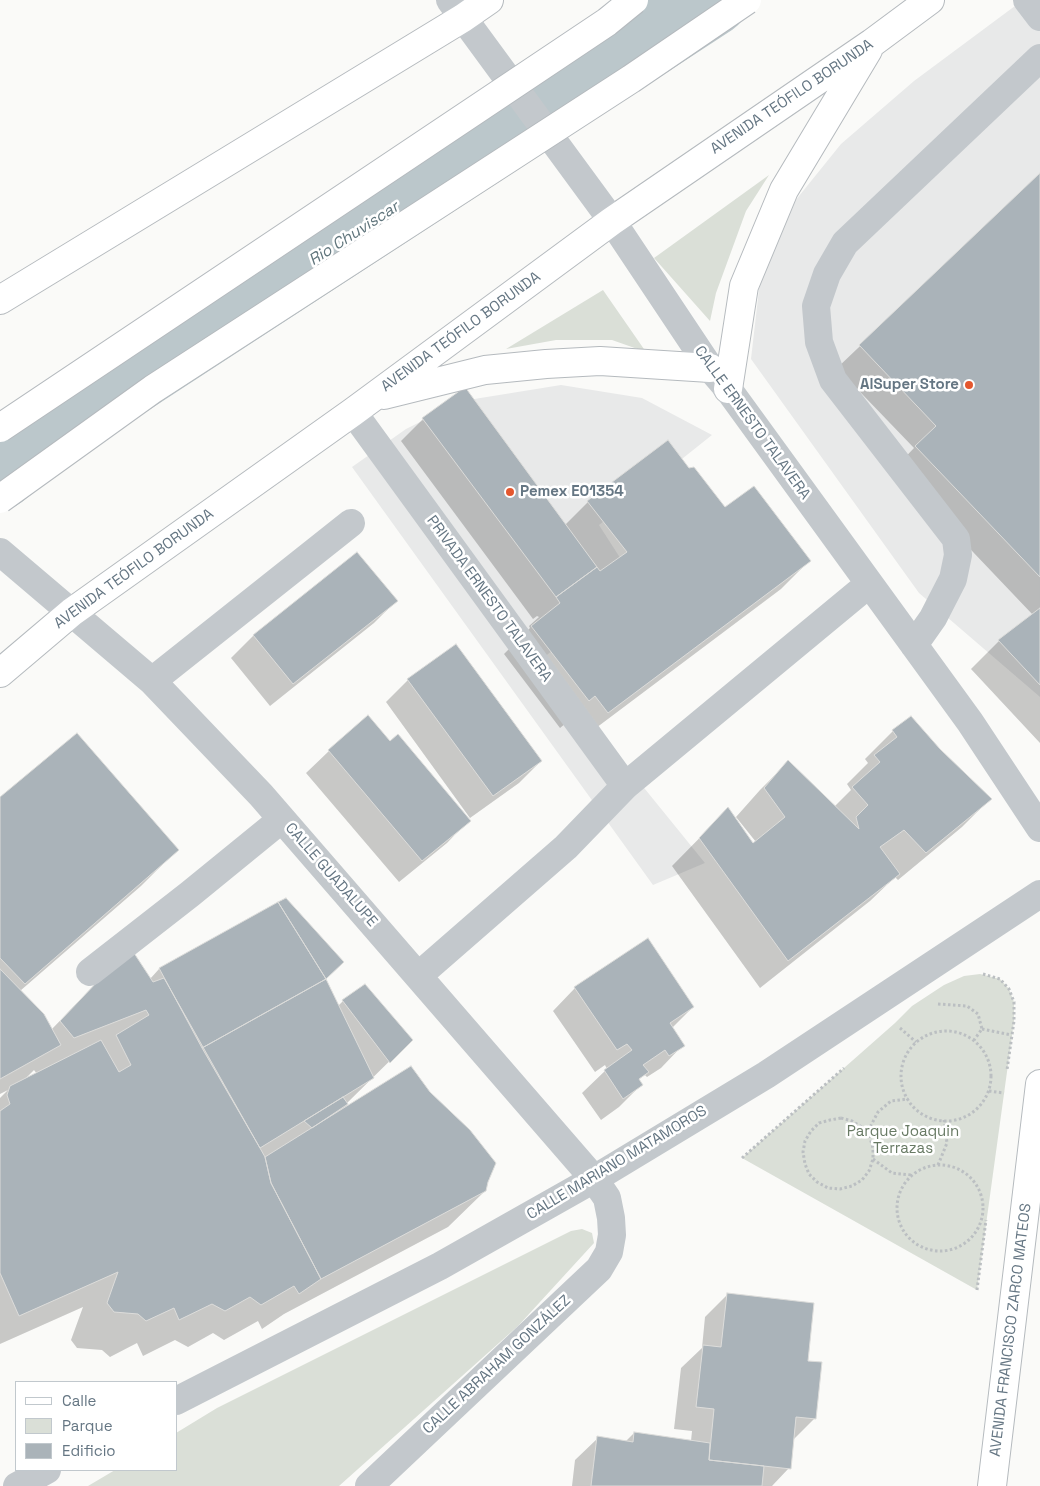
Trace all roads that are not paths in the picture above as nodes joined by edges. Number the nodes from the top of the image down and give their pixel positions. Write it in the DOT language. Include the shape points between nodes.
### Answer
graph roads {
  1 [pos="489,0"];
  2 [pos="634,0"];
  3 [pos="747,0"];
  4 [pos="930,0"];
  5 [pos="1026,0"];
  6 [pos="459,13"];
  7 [pos="1040,17"];
  8 [pos="872,42"];
  9 [pos="1040,58"];
  10 [pos="611,219"];
  11 [pos="0,300"];
  12 [pos="710,368"];
  13 [pos="728,389"];
  14 [pos="363,404"];
  15 [pos="0,428"];
  16 [pos="0,499"];
  17 [pos="351,523"];
  18 [pos="0,552"];
  19 [pos="869,584"];
  20 [pos="72,612"];
  21 [pos="914,644"];
  22 [pos="0,673"];
  23 [pos="152,681"];
  24 [pos="625,786"];
  25 [pos="282,818"];
  26 [pos="1040,828"];
  27 [pos="1040,894"];
  28 [pos="90,972"];
  29 [pos="418,976"];
  30 [pos="1040,1084"];
  31 [pos="594,1179"];
  32 [pos="612,1235"];
  33 [pos="178,1400"];
  34 [pos="45,1471"];
  35 [pos="17,1486"];
  36 [pos="369,1486"];
  37 [pos="992,1486"];
  1 -- 6 [label="main road"];
  2 -- 15 [label="main road, bridge"];
  3 -- 16 [label="main road, bridge" via="631,79 153,389"];
  4 -- 8 [label="main road, AVENIDA TEÓFILO BORUNDA"];
  5 -- 7 [label="street"];
  6 -- 10 [label="street, CALLE ERNESTO TALAVERA, bridge"];
  6 -- 11 [label="main road"];
  8 -- 10 [label="main road, AVENIDA TEÓFILO BORUNDA"];
  8 -- 13 [label="main road" via="784,190 744,286"];
  9 -- 21 [label="street" via="845,243 827,274 816,306 819,342 833,380 956,539 958,555 953,579 933,618"];
  10 -- 12 [label="street, CALLE ERNESTO TALAVERA"];
  10 -- 14 [label="main road, AVENIDA TEÓFILO BORUNDA"];
  12 -- 13 [label="street, CALLE ERNESTO TALAVERA"];
  12 -- 14 [label="main road" via="600,360 485,370"];
  13 -- 19 [label="street, CALLE ERNESTO TALAVERA"];
  14 -- 20 [label="main road, AVENIDA TEÓFILO BORUNDA"];
  14 -- 24 [label="street, PRIVADA ERNESTO TALAVERA"];
  17 -- 23 [label="street"];
  18 -- 20 [label="street, CALLE GUADALUPE"];
  19 -- 21 [label="street, CALLE ERNESTO TALAVERA"];
  19 -- 24 [label="street"];
  20 -- 22 [label="main road, AVENIDA TEÓFILO BORUNDA"];
  20 -- 23 [label="street, CALLE GUADALUPE"];
  21 -- 26 [label="street, CALLE ERNESTO TALAVERA"];
  23 -- 25 [label="street, CALLE GUADALUPE"];
  24 -- 29 [label="street" via="566,847"];
  25 -- 28 [label="street"];
  25 -- 29 [label="street, CALLE GUADALUPE"];
  27 -- 31 [label="street, CALLE MARIANO MATAMOROS" via="766,1075"];
  29 -- 31 [label="street, CALLE GUADALUPE"];
  30 -- 37 [label="main road, AVENIDA FRANCISCO ZARCO MATEOS"];
  31 -- 32 [label="street, CALLE GUADALUPE" via="606,1198"];
  31 -- 33 [label="street, CALLE MARIANO MATAMOROS" via="440,1266"];
  32 -- 36 [label="street, CALLE ABRAHAM GONZÁLEZ" via="609,1252 599,1269"];
  34 -- 35 [label="street"];
}
